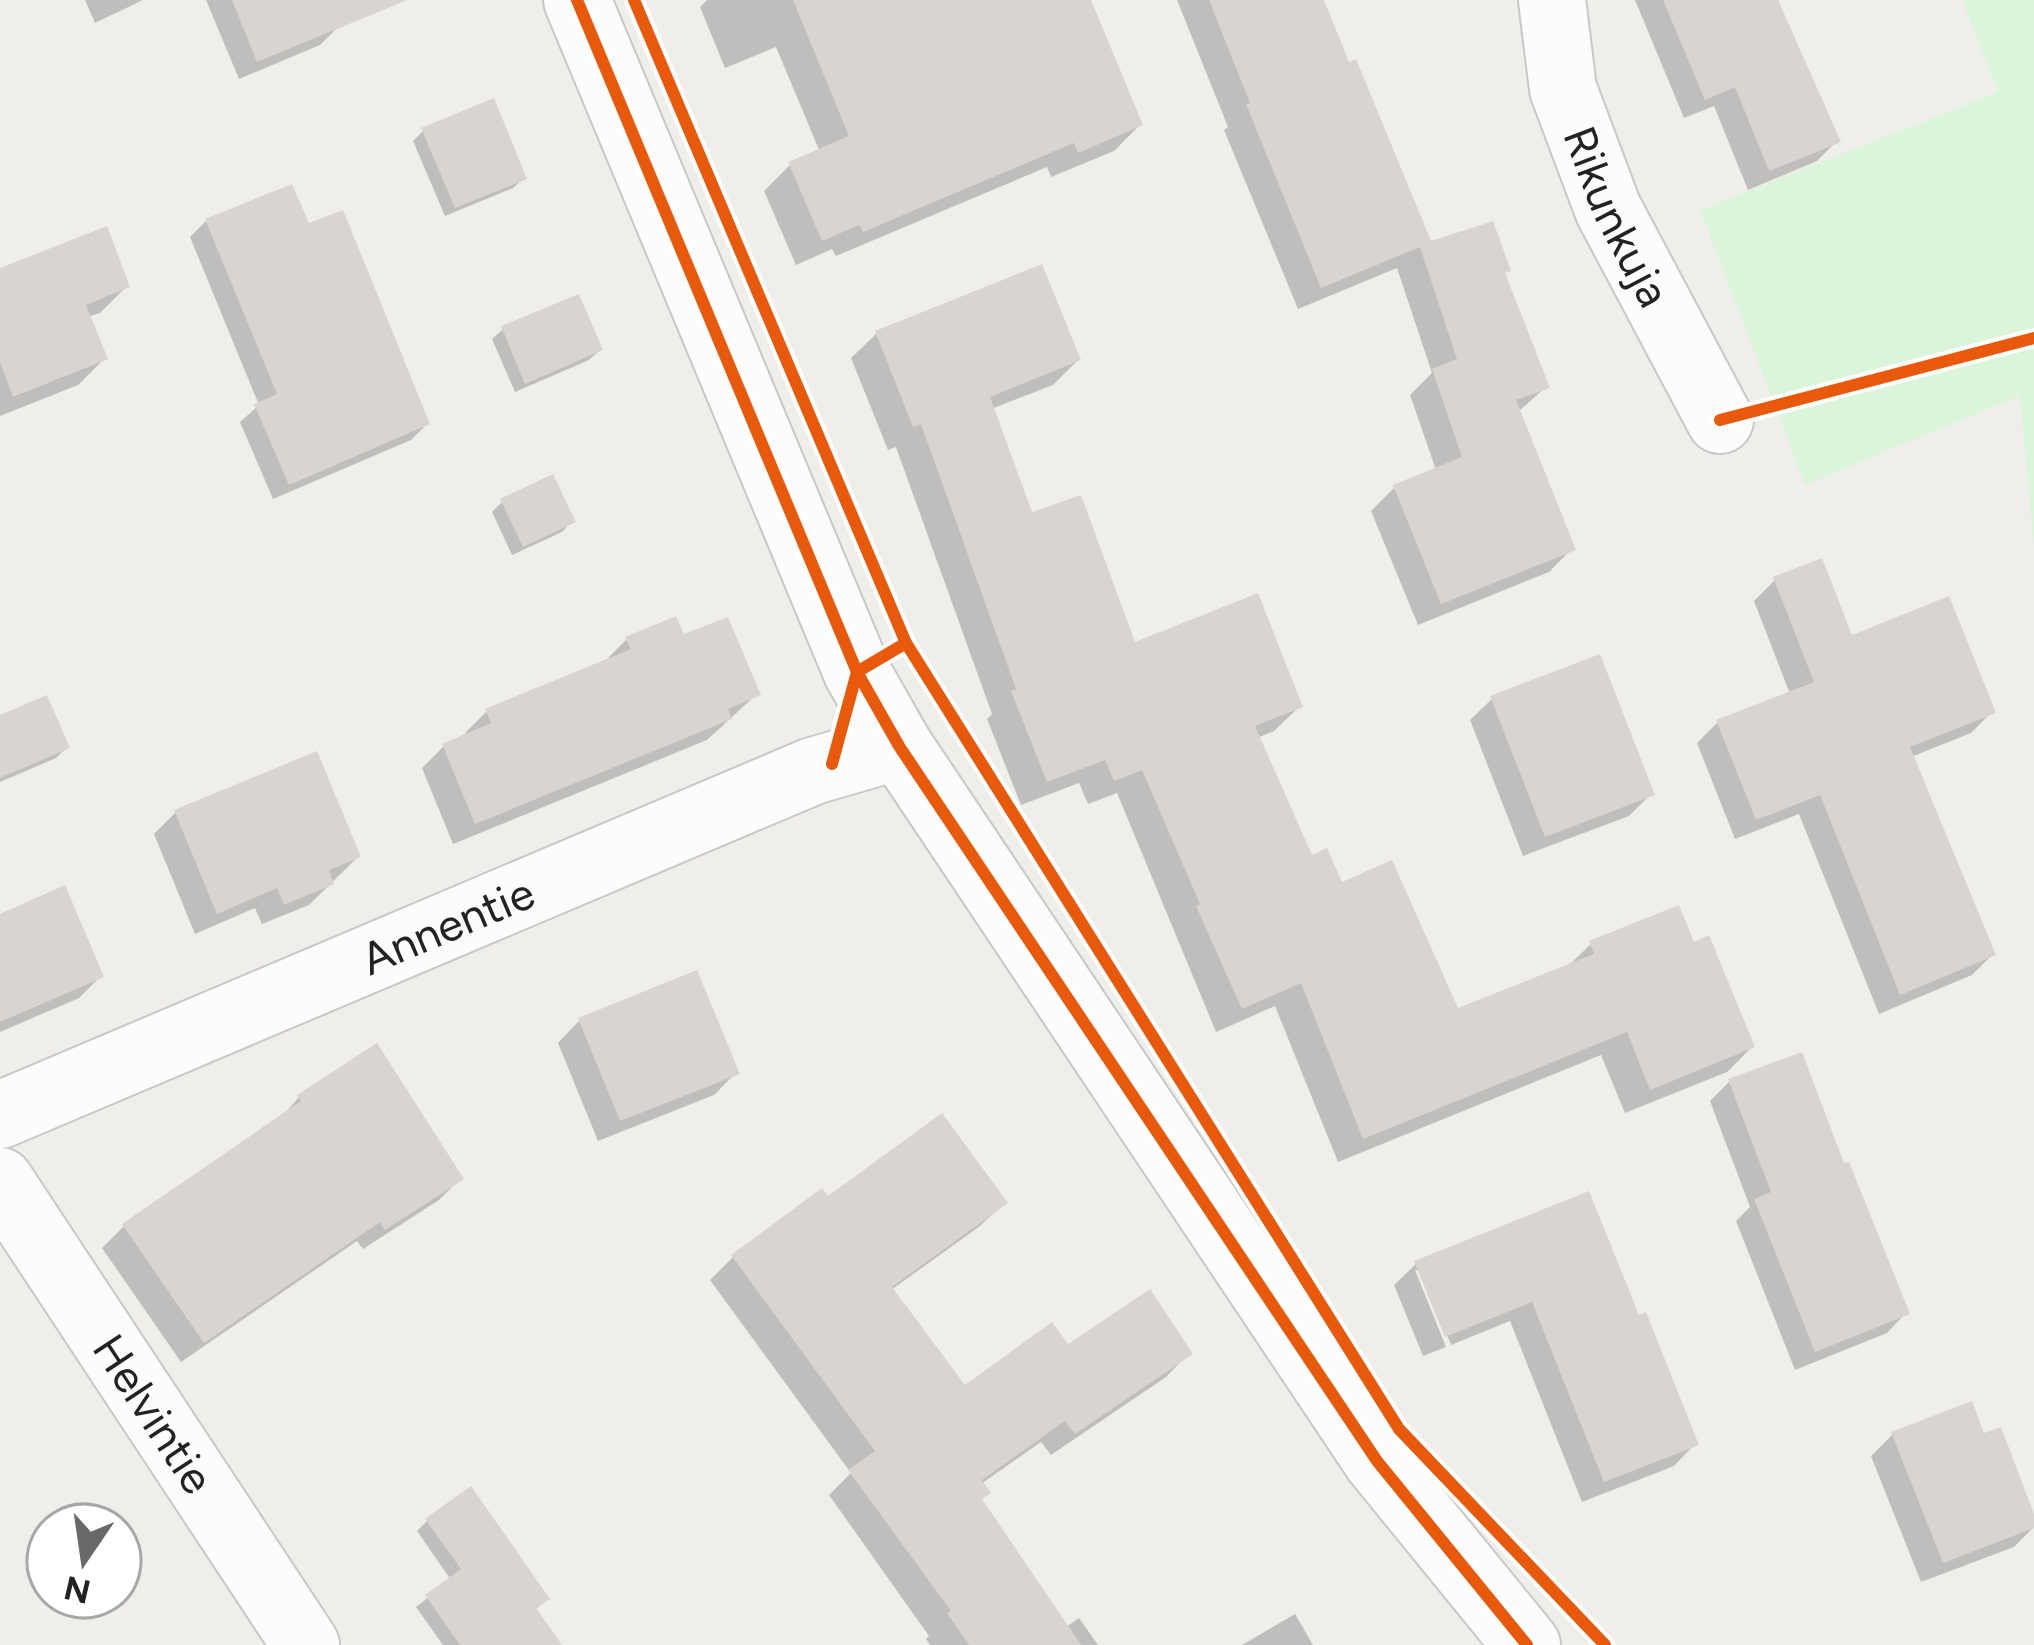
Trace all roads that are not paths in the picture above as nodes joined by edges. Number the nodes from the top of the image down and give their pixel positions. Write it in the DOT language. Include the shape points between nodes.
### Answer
graph roads {
  1 [pos="577,0"];
  2 [pos="1552,0"];
  3 [pos="1720,420"];
  4 [pos="899,746"];
  5 [pos="0,1115"];
  6 [pos="0,1181"];
  7 [pos="307,1645"];
  8 [pos="1527,1645"];
  1 -- 4 [label="street" via="857,672"];
  2 -- 3 [label="street, Rikunkuja" via="1563,89 1608,209"];
  4 -- 5 [label="street, Annentie" via="814,771"];
  4 -- 8 [label="street" via="1377,1461"];
  6 -- 7 [label="street, Helvintie"];
}
